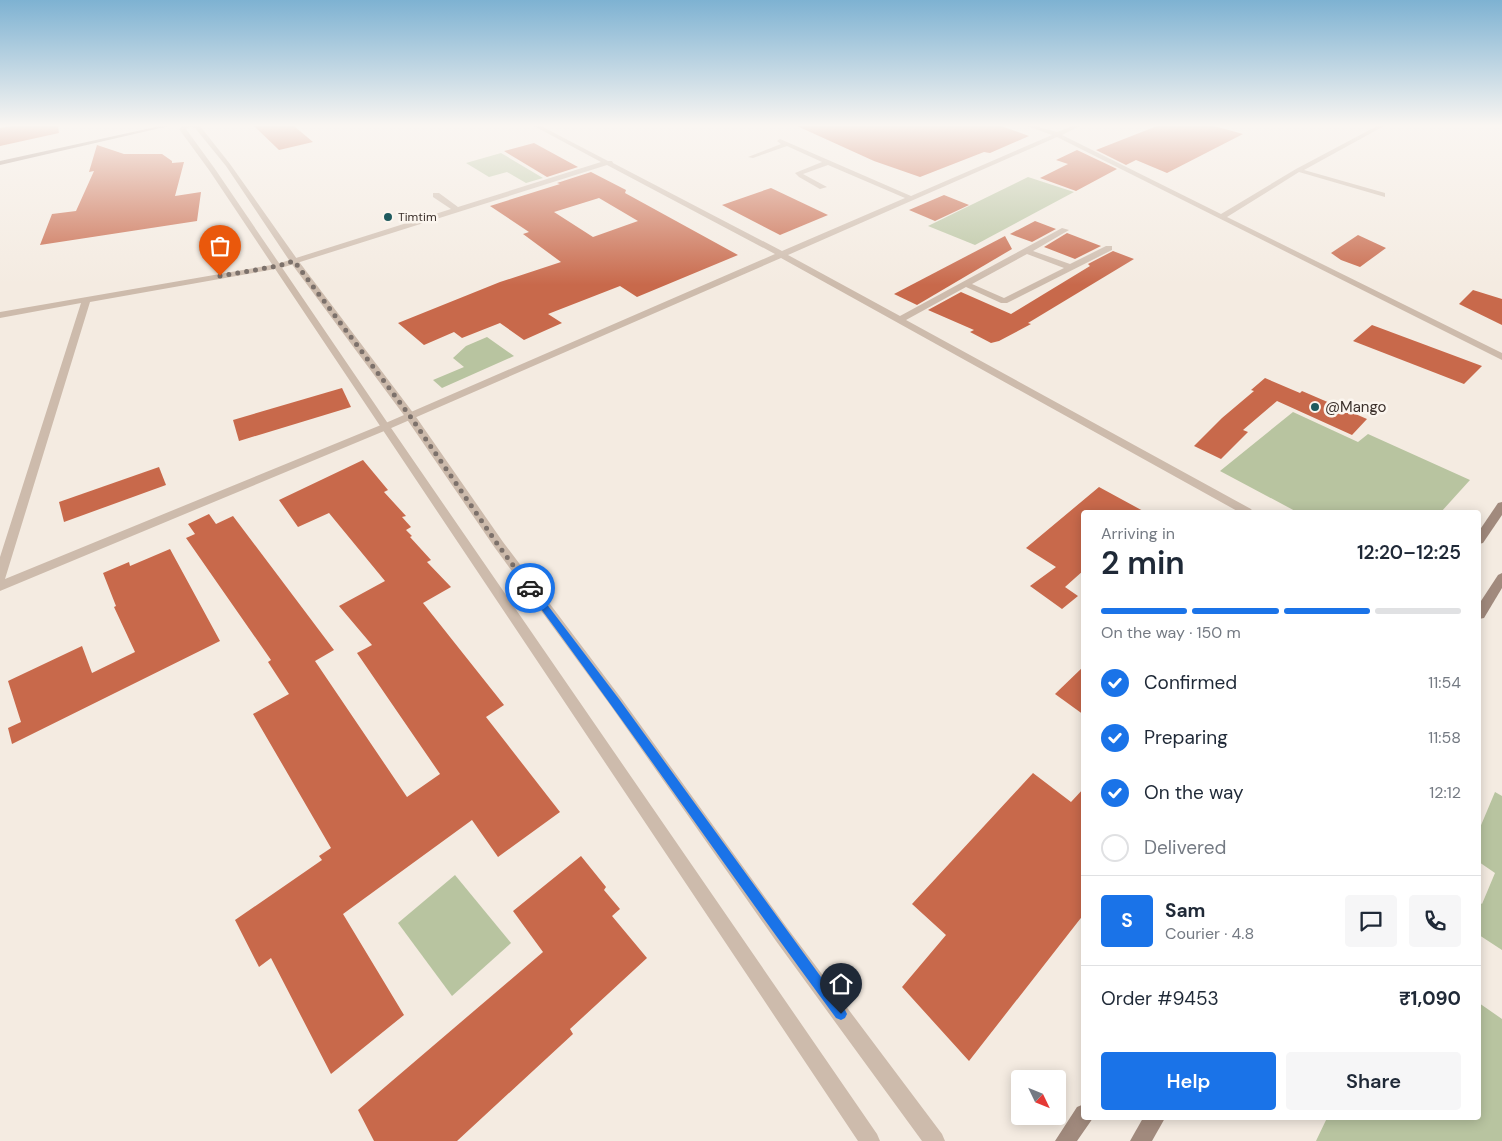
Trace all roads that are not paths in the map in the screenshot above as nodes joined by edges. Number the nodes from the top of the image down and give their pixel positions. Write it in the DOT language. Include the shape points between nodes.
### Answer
graph roads {
  1 [pos="219,179"];
  2 [pos="238,179"];
  3 [pos="555,179"];
  4 [pos="642,179"];
  5 [pos="807,179"];
  6 [pos="868,179"];
  7 [pos="953,179"];
  8 [pos="1146,179"];
  9 [pos="1283,179"];
  10 [pos="1329,179"];
  11 [pos="823,187"];
  12 [pos="436,195"];
  13 [pos="1382,195"];
  14 [pos="479,196"];
  15 [pos="910,198"];
  16 [pos="450,204"];
  17 [pos="457,210"];
  18 [pos="1221,217"];
  19 [pos="1066,230"];
  20 [pos="1110,248"];
  21 [pos="1027,250"];
  22 [pos="781,254"];
  23 [pos="294,261"];
  24 [pos="278,266"];
  25 [pos="1070,268"];
  26 [pos="966,284"];
  27 [pos="86,300"];
  28 [pos="0,315"];
  29 [pos="899,320"];
  30 [pos="1502,357"];
  31 [pos="410,416"];
  32 [pos="385,427"];
  33 [pos="1502,506"];
  34 [pos="1243,510"];
  35 [pos="1481,537"];
  36 [pos="0,578"];
  37 [pos="1502,578"];
  38 [pos="0,586"];
  39 [pos="1481,611"];
  40 [pos="1081,1118"];
  41 [pos="1154,1120"];
  42 [pos="870,1141"];
  43 [pos="935,1141"];
  44 [pos="1065,1141"];
  45 [pos="1140,1141"];
  1 -- 24 [label="street"];
  2 -- 23 [label="street"];
  3 -- 17 [label="street"];
  4 -- 22 [label="street"];
  5 -- 11 [label="street"];
  6 -- 15 [label="street"];
  7 -- 15 [label="street"];
  8 -- 18 [label="street"];
  9 -- 18 [label="street"];
  10 -- 13 [label="street"];
  12 -- 16 [label="street"];
  14 -- 16 [label="street"];
  15 -- 22 [label="street"];
  16 -- 17 [label="street"];
  17 -- 23 [label="street"];
  18 -- 30 [label="street"];
  19 -- 21 [label="street"];
  20 -- 25 [label="street"];
  21 -- 25 [label="street"];
  21 -- 26 [label="street"];
  22 -- 29 [label="street"];
  22 -- 31 [label="street"];
  23 -- 24 [label="street"];
  23 -- 31 [label="street"];
  24 -- 27 [label="street"];
  24 -- 32 [label="street"];
  25 -- 26 [label="street" via="1004,301"];
  26 -- 29 [label="street"];
  27 -- 28 [label="street"];
  27 -- 36 [label="street"];
  29 -- 34 [label="street"];
  31 -- 32 [label="street"];
  31 -- 43 [label="street" via="498,545"];
  32 -- 38 [label="street"];
  32 -- 42 [label="street"];
  33 -- 35 [label="main road"];
  37 -- 39 [label="main road"];
  40 -- 44 [label="main road"];
  41 -- 45 [label="main road"];
}
